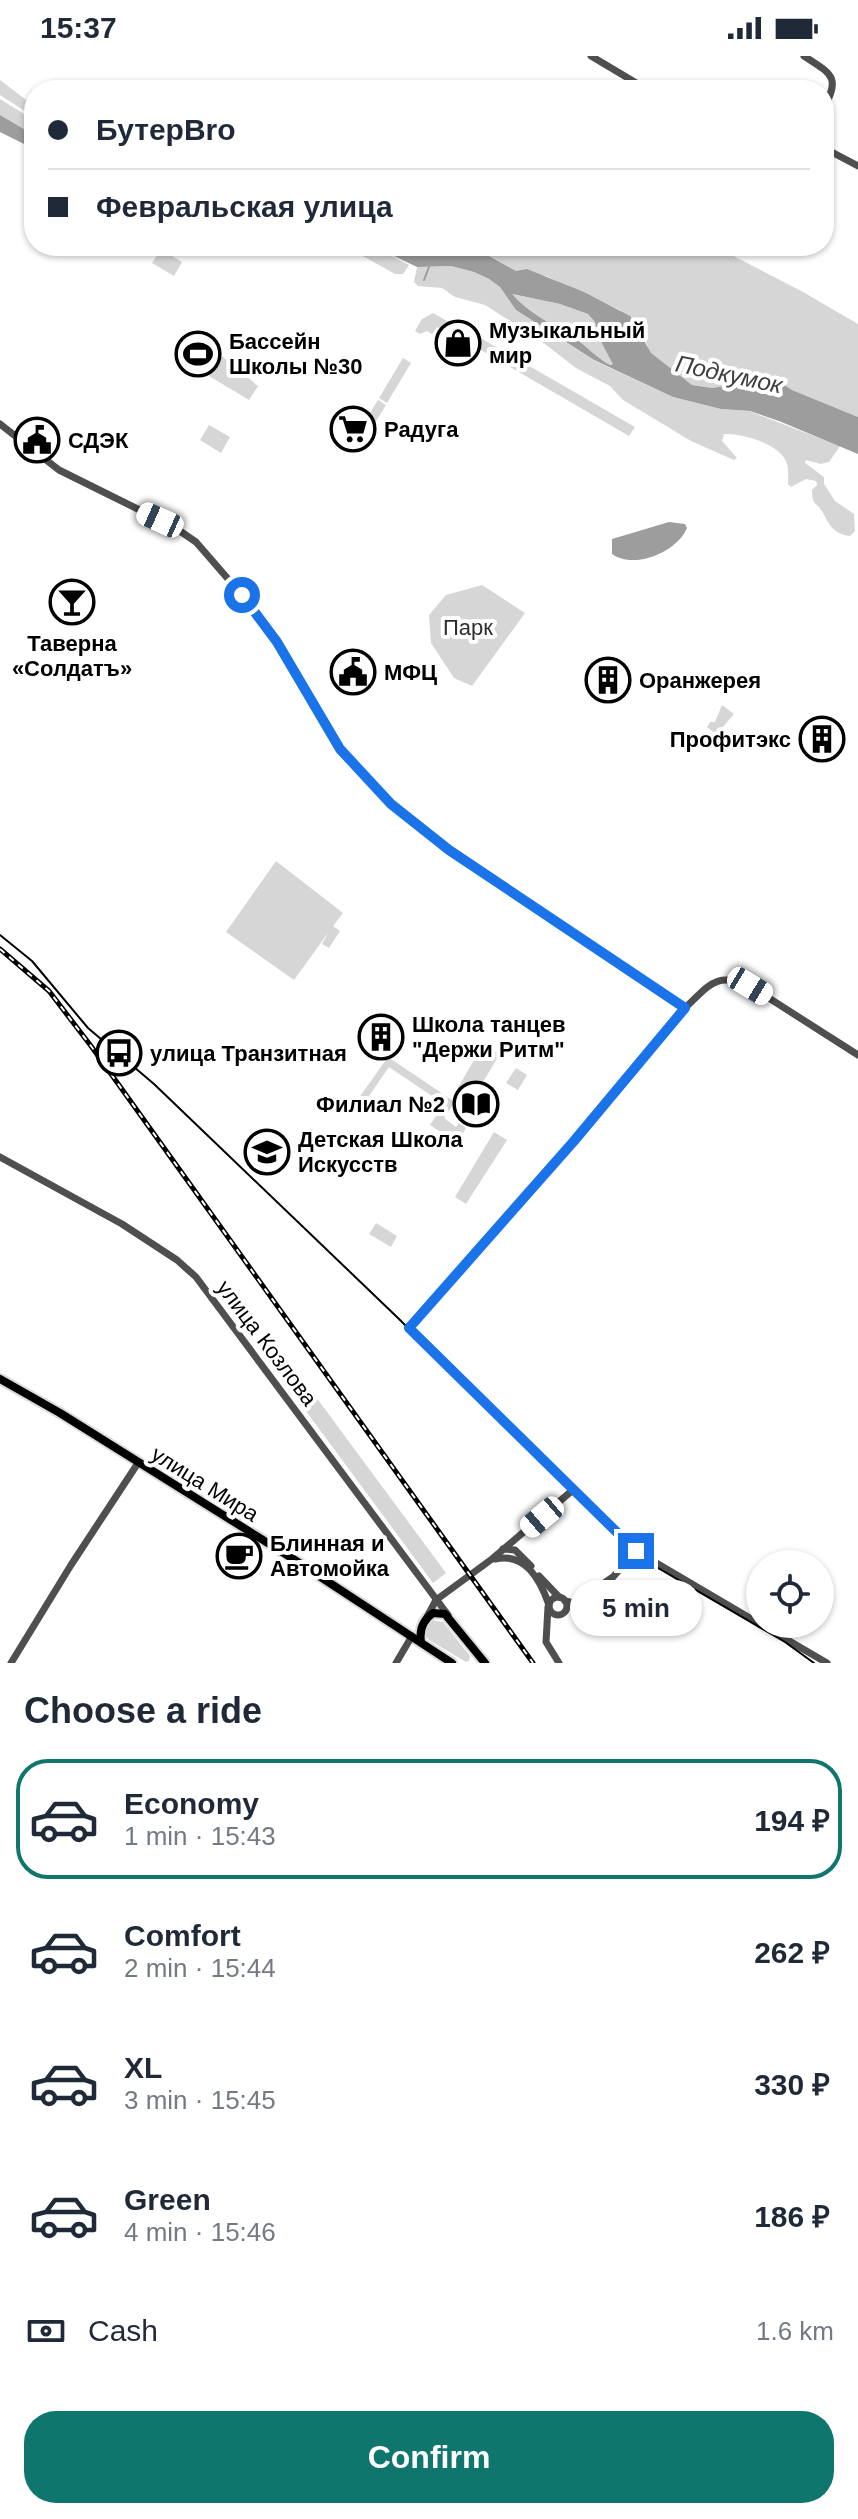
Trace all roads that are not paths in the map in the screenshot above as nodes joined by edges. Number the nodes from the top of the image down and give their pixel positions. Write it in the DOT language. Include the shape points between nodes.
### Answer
graph roads {
  1 [pos="591,56"];
  2 [pos="804,56"];
  3 [pos="631,80"];
  4 [pos="833,80"];
  5 [pos="834,153"];
  6 [pos="858,166"];
  7 [pos="0,424"];
  8 [pos="685,1008"];
  9 [pos="858,1055"];
  10 [pos="0,1157"];
  11 [pos="0,1379"];
  12 [pos="138,1463"];
  13 [pos="574,1489"];
  14 [pos="503,1549"];
  15 [pos="636,1551"];
  16 [pos="492,1559"];
  17 [pos="436,1600"];
  18 [pos="548,1606"];
  19 [pos="562,1606"];
  20 [pos="448,1615"];
  21 [pos="746,1616"];
  22 [pos="426,1619"];
  23 [pos="390,1622"];
  24 [pos="784,1638"];
  25 [pos="417,1639"];
  26 [pos="548,1646"];
  27 [pos="474,1650"];
  28 [pos="11,1663"];
  29 [pos="396,1663"];
  30 [pos="452,1663"];
  31 [pos="475,1663"];
  32 [pos="485,1663"];
  33 [pos="559,1663"];
  34 [pos="827,1663"];
  1 -- 3 [label="street"];
  2 -- 4 [label="street"];
  5 -- 6 [label="street"];
  7 -- 8 [label="street" via="59,470 187,535 238,590 277,642 340,749 391,804 449,850"];
  8 -- 9 [label="street" via="712,984 732,978"];
  8 -- 13 [label="street" via="409,1328"];
  10 -- 17 [label="street, улица Козлова" via="122,1224 196,1277"];
  11 -- 12 [label="main road, улица Мира"];
  12 -- 23 [label="main road, улица Мира"];
  12 -- 28 [label="street"];
  13 -- 14 [label="street"];
  13 -- 15 [label="street"];
  14 -- 16 [label="street"];
  14 -- 19 [label="street" via="515,1550"];
  15 -- 19 [label="street" via="613,1577"];
  15 -- 21 [label="street"];
  16 -- 17 [label="street"];
  16 -- 18 [label="street" via="518,1560 533,1575"];
  17 -- 20 [label="street, улица Козлова"];
  17 -- 22 [label="street"];
  18 -- 19 [label="street" via="552,1599"];
  18 -- 19 [label="street" via="552,1613"];
  18 -- 26 [label="street"];
  19 -- 26 [label="street" via="550,1628"];
  20 -- 22 [label="main road" via="436,1612"];
  20 -- 27 [label="main road"];
  22 -- 23 [label="main road" via="410,1629"];
  22 -- 25 [label="main road"];
  23 -- 25 [label="main road, улица Мира"];
  24 -- 34 [label="street"];
  25 -- 29 [label="street"];
  25 -- 30 [label="main road, улица Мира"];
  26 -- 33 [label="street"];
  27 -- 31 [label="main road"];
  27 -- 32 [label="main road"];
}
